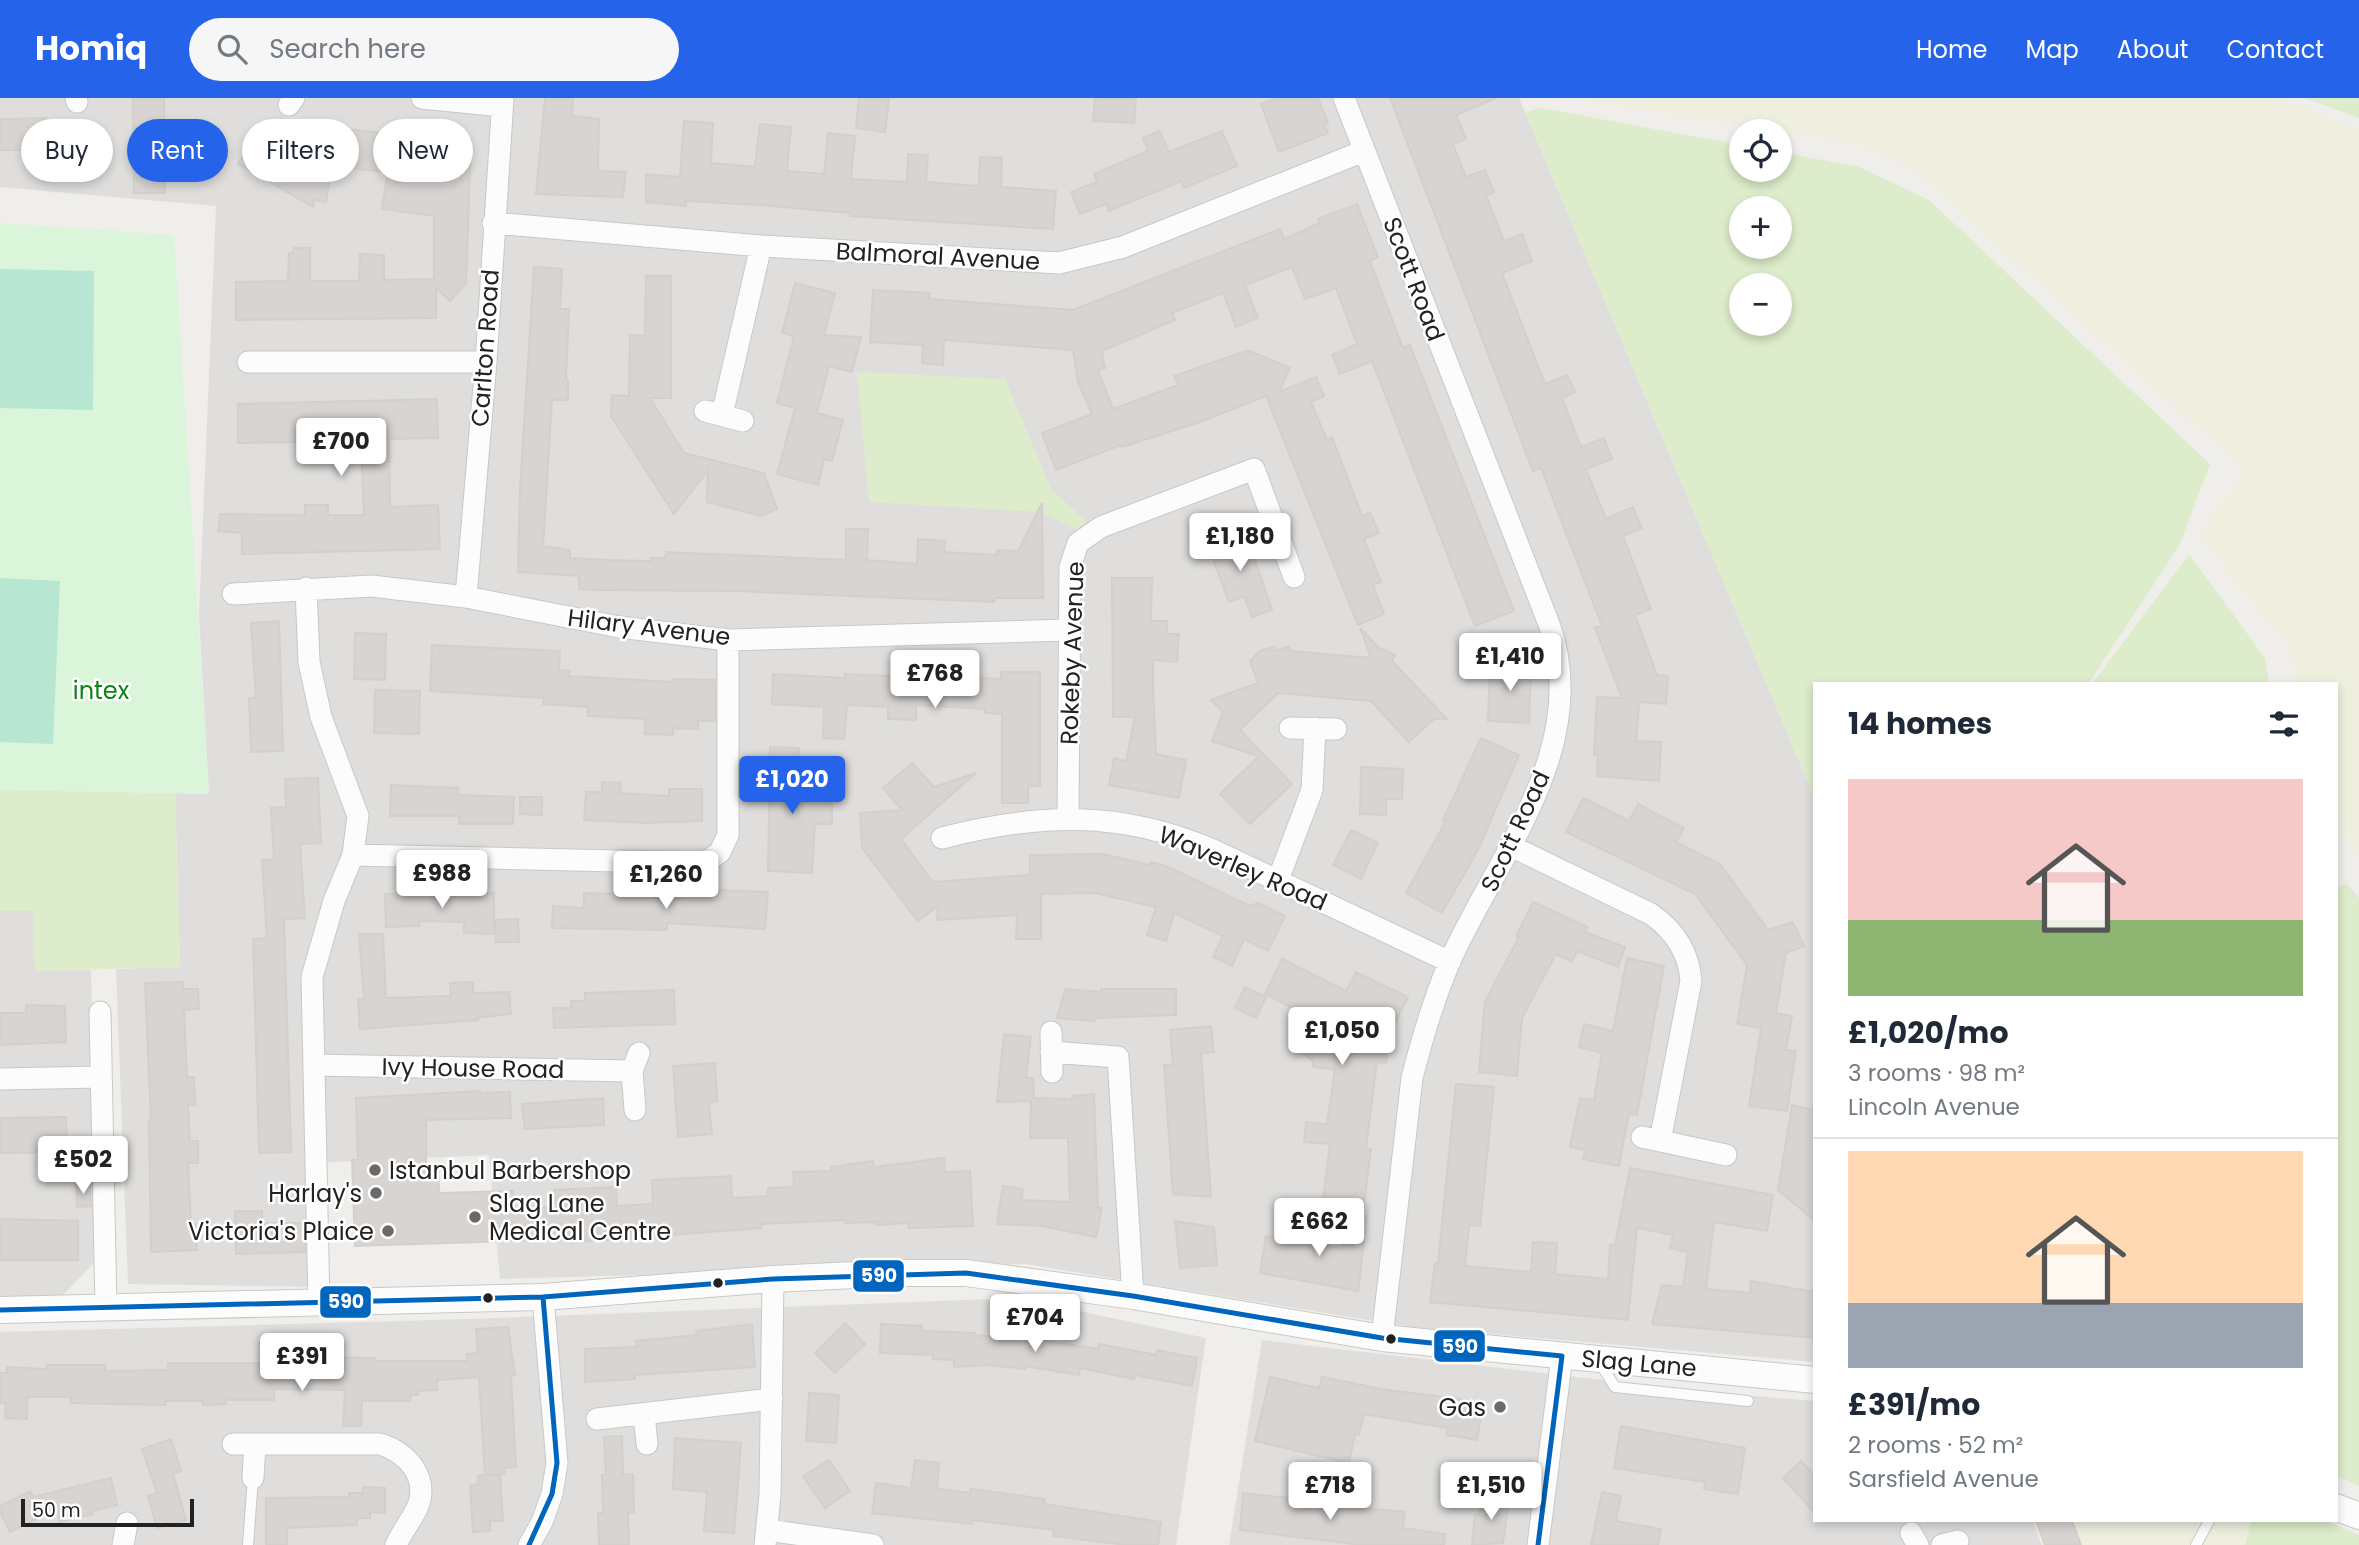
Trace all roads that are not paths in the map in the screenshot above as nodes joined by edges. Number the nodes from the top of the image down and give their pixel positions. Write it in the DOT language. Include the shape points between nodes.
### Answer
graph roads {
  1 [pos="422,98"];
  2 [pos="1344,98"];
  3 [pos="502,102"];
  4 [pos="1364,151"];
  5 [pos="493,223"];
  6 [pos="761,246"];
  7 [pos="248,362"];
  8 [pos="486,362"];
  9 [pos="743,421"];
  10 [pos="1294,577"];
  11 [pos="306,588"];
  12 [pos="233,594"];
  13 [pos="466,597"];
  14 [pos="1068,630"];
  15 [pos="728,640"];
  16 [pos="1290,728"];
  17 [pos="1068,817"];
  18 [pos="942,838"];
  19 [pos="1511,846"];
  20 [pos="353,855"];
  21 [pos="1278,880"];
  22 [pos="1450,962"];
  23 [pos="100,1012"];
  24 [pos="1051,1052"];
  25 [pos="314,1065"];
  26 [pos="100,1077"];
  27 [pos="0,1079"];
  28 [pos="635,1110"];
  29 [pos="1726,1155"];
  30 [pos="773,1279"];
  31 [pos="1133,1296"];
  32 [pos="542,1297"];
  33 [pos="319,1304"];
  34 [pos="106,1309"];
  35 [pos="0,1310"];
  36 [pos="1382,1338"];
  37 [pos="1562,1356"];
  38 [pos="1598,1359"];
  39 [pos="1813,1380"];
  40 [pos="772,1399"];
  41 [pos="1748,1401"];
  42 [pos="644,1414"];
  43 [pos="597,1419"];
  44 [pos="233,1444"];
  45 [pos="255,1444"];
  46 [pos="647,1444"];
  47 [pos="253,1478"];
  48 [pos="2338,1508"];
  49 [pos="2359,1516"];
  50 [pos="2208,1522"];
  51 [pos="127,1523"];
  52 [pos="766,1537"];
  53 [pos="123,1545"];
  54 [pos="248,1545"];
  55 [pos="396,1545"];
  56 [pos="528,1545"];
  57 [pos="873,1545"];
  58 [pos="1538,1545"];
  59 [pos="2196,1545"];
  1 -- 3 [label="street"];
  2 -- 4 [label="street, Scott Road"];
  3 -- 5 [label="street, Carlton Road"];
  4 -- 6 [label="street, Balmoral Avenue" via="1123,247 1059,263"];
  4 -- 19 [label="street, Scott Road" via="1556,642 1557,725 1537,792"];
  5 -- 6 [label="street, Balmoral Avenue"];
  5 -- 8 [label="street, Carlton Road"];
  6 -- 9 [label="street" via="713,413"];
  7 -- 8 [label="street"];
  8 -- 13 [label="street, Carlton Road"];
  10 -- 14 [label="street, Rokeby Avenue" via="1254,469 1087,535 1078,543 1070,567"];
  11 -- 12 [label="street, Hilary Avenue"];
  11 -- 13 [label="street, Hilary Avenue" via="370,586"];
  11 -- 20 [label="street" via="309,662 321,717 358,816"];
  13 -- 15 [label="street, Hilary Avenue" via="620,627"];
  14 -- 15 [label="street, Hilary Avenue"];
  14 -- 17 [label="street, Rokeby Avenue"];
  15 -- 20 [label="street" via="728,835 720,852 705,863"];
  16 -- 21 [label="street" via="1326,729 1312,790"];
  17 -- 18 [label="street, Waverley Road" via="987,826"];
  17 -- 21 [label="street, Waverley Road" via="1182,836"];
  19 -- 22 [label="street, Scott Road"];
  19 -- 29 [label="street" via="1651,914 1683,948 1691,981 1651,1139"];
  20 -- 25 [label="street" via="312,977"];
  21 -- 22 [label="street, Waverley Road"];
  22 -- 36 [label="street, Scott Road" via="1412,1078"];
  23 -- 26 [label="street"];
  24 -- 31 [label="street" via="1118,1057"];
  25 -- 28 [label="street, Ivy House Road" via="635,1062"];
  25 -- 33 [label="street"];
  26 -- 27 [label="street"];
  26 -- 34 [label="street"];
  30 -- 31 [label="street, Slag Lane" via="965,1273"];
  30 -- 32 [label="street, Slag Lane"];
  30 -- 40 [label="street"];
  31 -- 36 [label="street, Slag Lane"];
  32 -- 33 [label="street, Slag Lane"];
  32 -- 56 [label="street" via="557,1463 542,1522"];
  33 -- 34 [label="street, Slag Lane"];
  34 -- 35 [label="street, Slag Lane"];
  36 -- 37 [label="street, Slag Lane"];
  37 -- 38 [label="street, Slag Lane"];
  37 -- 58 [label="street"];
  38 -- 39 [label="street, Slag Lane"];
  38 -- 41 [label="lane" via="1615,1387"];
  40 -- 42 [label="street"];
  40 -- 52 [label="street"];
  42 -- 43 [label="street"];
  42 -- 46 [label="street"];
  44 -- 45 [label="street"];
  45 -- 47 [label="street"];
  45 -- 55 [label="street" via="380,1444 397,1449 418,1476 421,1492 418,1507"];
  47 -- 54 [label="lane"];
  48 -- 49 [label="street"];
  50 -- 59 [label="lane"];
  51 -- 53 [label="street"];
  52 -- 57 [label="street"];
}
